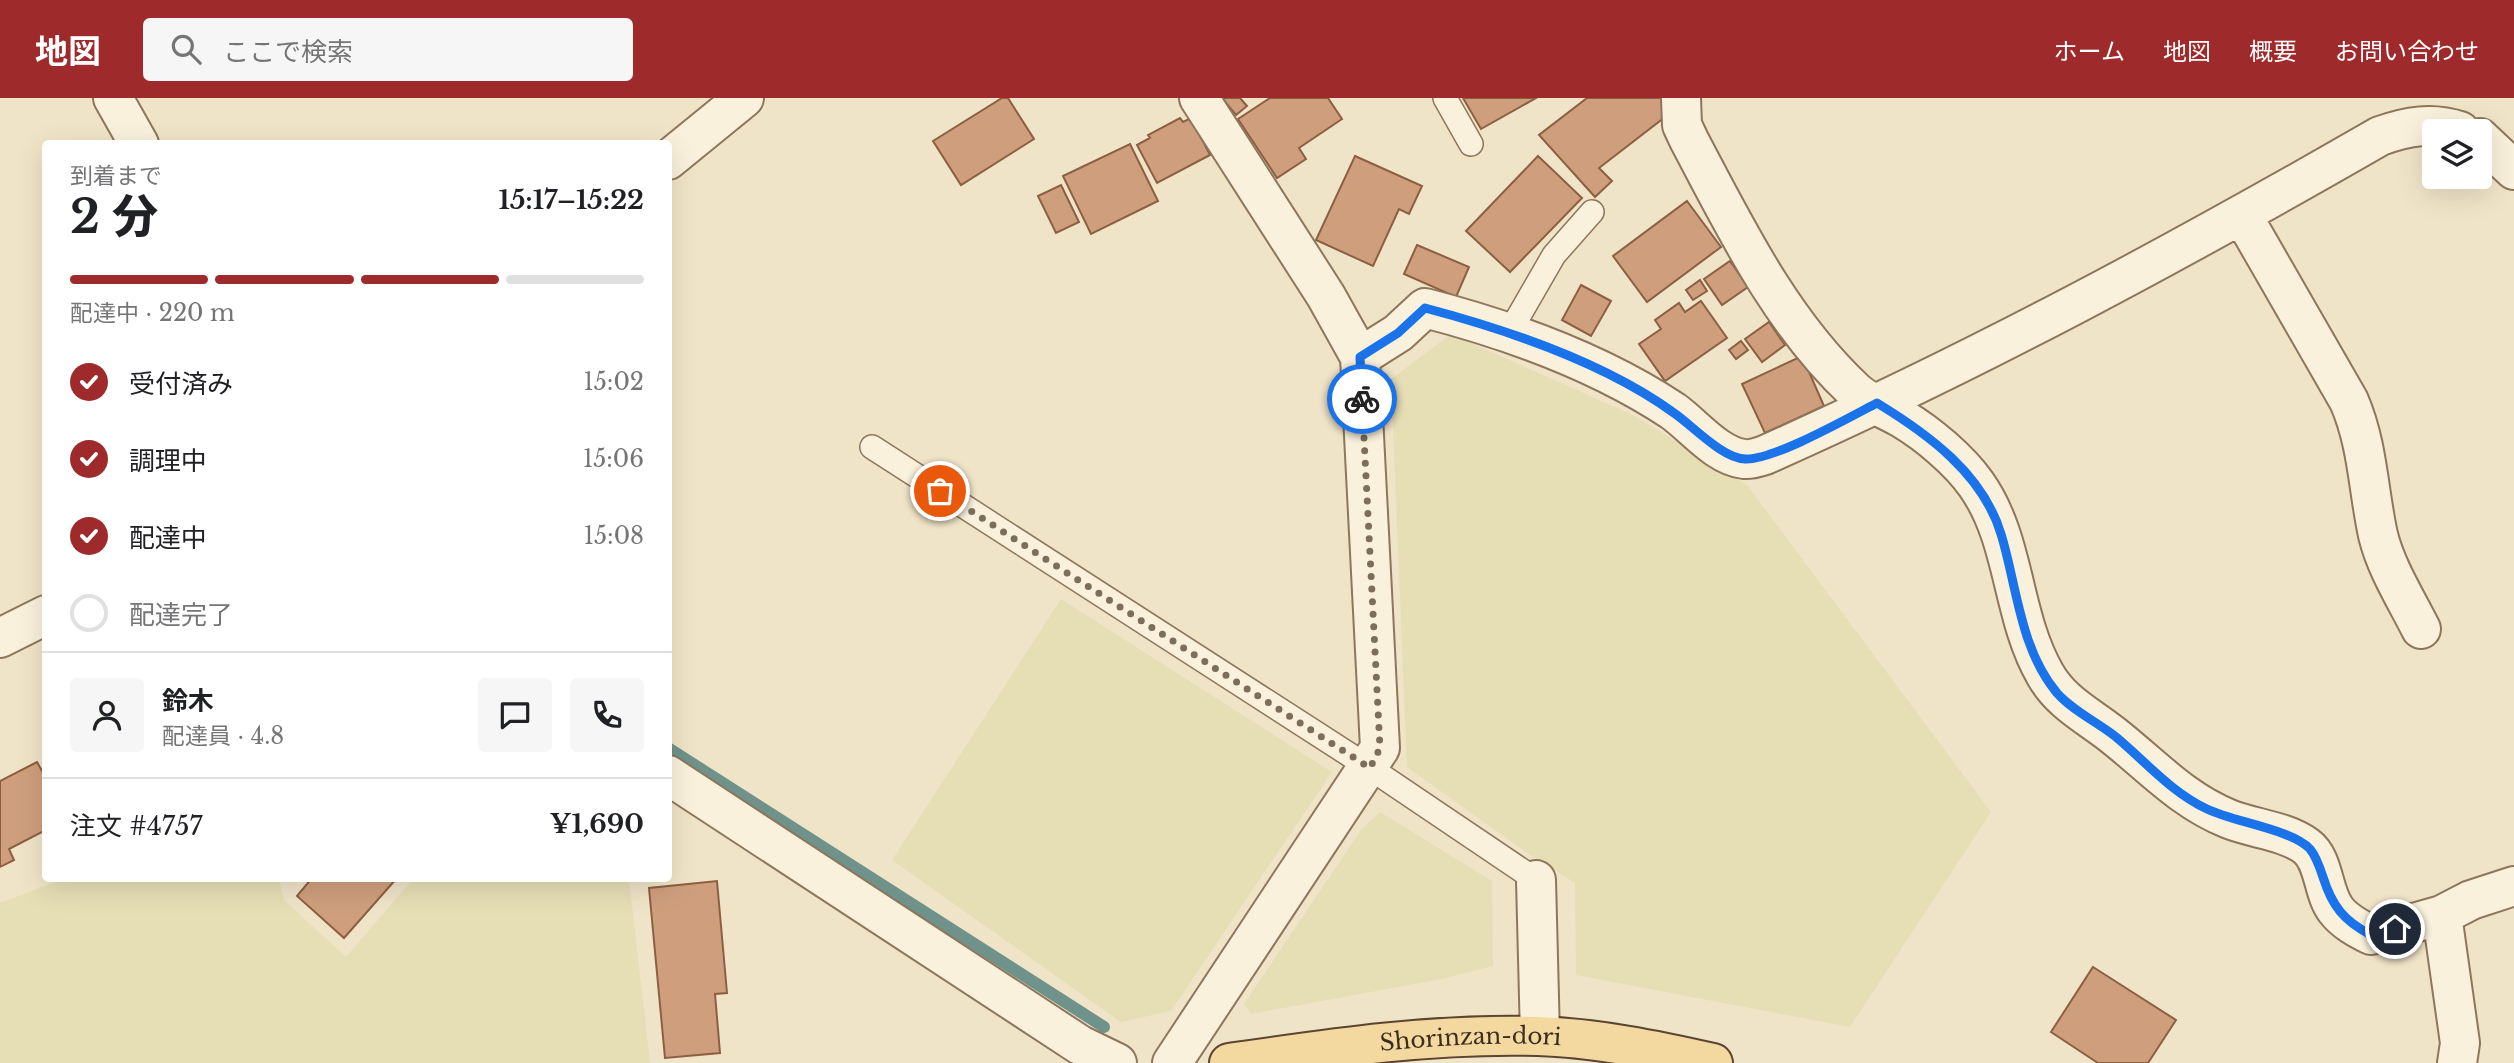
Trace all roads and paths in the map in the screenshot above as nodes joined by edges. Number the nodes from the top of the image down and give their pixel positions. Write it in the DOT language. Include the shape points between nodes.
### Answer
graph roads {
  1 [pos="113,98"];
  2 [pos="744,98"];
  3 [pos="1199,98"];
  4 [pos="1445,98"];
  5 [pos="1681,98"];
  6 [pos="2422,125"];
  7 [pos="137,140"];
  8 [pos="1471,144"];
  9 [pos="2492,149"];
  10 [pos="672,157"];
  11 [pos="2514,170"];
  12 [pos="1592,212"];
  13 [pos="2242,215"];
  14 [pos="1509,332"];
  15 [pos="1360,357"];
  16 [pos="1877,403"];
  17 [pos="872,447"];
  18 [pos="42,617"];
  19 [pos="2421,629"];
  20 [pos="0,638"];
  21 [pos="1370,768"];
  22 [pos="672,778"];
  23 [pos="1536,880"];
  24 [pos="2514,886"];
  25 [pos="2442,915"];
  26 [pos="1540,1036"];
  27 [pos="1117,1063"];
  28 [pos="1172,1063"];
  29 [pos="1229,1063"];
  30 [pos="1713,1063"];
  31 [pos="2457,1063"];
  1 -- 7 [label="street"];
  2 -- 10 [label="street"];
  3 -- 15 [label="street"];
  4 -- 8 [label="lane"];
  5 -- 16 [label="street" via="1682,125 1689,141 1771,290 1857,393"];
  6 -- 13 [label="street" via="2380,135"];
  9 -- 11 [label="street"];
  12 -- 14 [label="lane" via="1554,255"];
  13 -- 16 [label="street" via="2025,333"];
  13 -- 19 [label="street" via="2350,401 2361,429 2378,534"];
  14 -- 15 [label="street" via="1425,308 1398,333"];
  14 -- 16 [label="street" via="1635,389 1716,446 1744,459 1765,456"];
  15 -- 21 [label="street" via="1380,748"];
  16 -- 25 [label="street" via="1907,421 1975,482 2001,533 2031,647 2057,692 2074,708 2116,737 2175,790 2203,807 2309,848 2335,910 2355,926 2371,935"];
  17 -- 21 [label="lane"];
  18 -- 20 [label="street"];
  21 -- 23 [label="lane"];
  21 -- 28 [label="street"];
  22 -- 27 [label="street" via="1080,1045"];
  23 -- 26 [label="street"];
  24 -- 25 [label="street"];
  25 -- 31 [label="street" via="2460,1043"];
  26 -- 29 [label="main road, Shorinzan-dori" via="1364,1043"];
  26 -- 30 [label="main road, Shorinzan-dori"];
}
